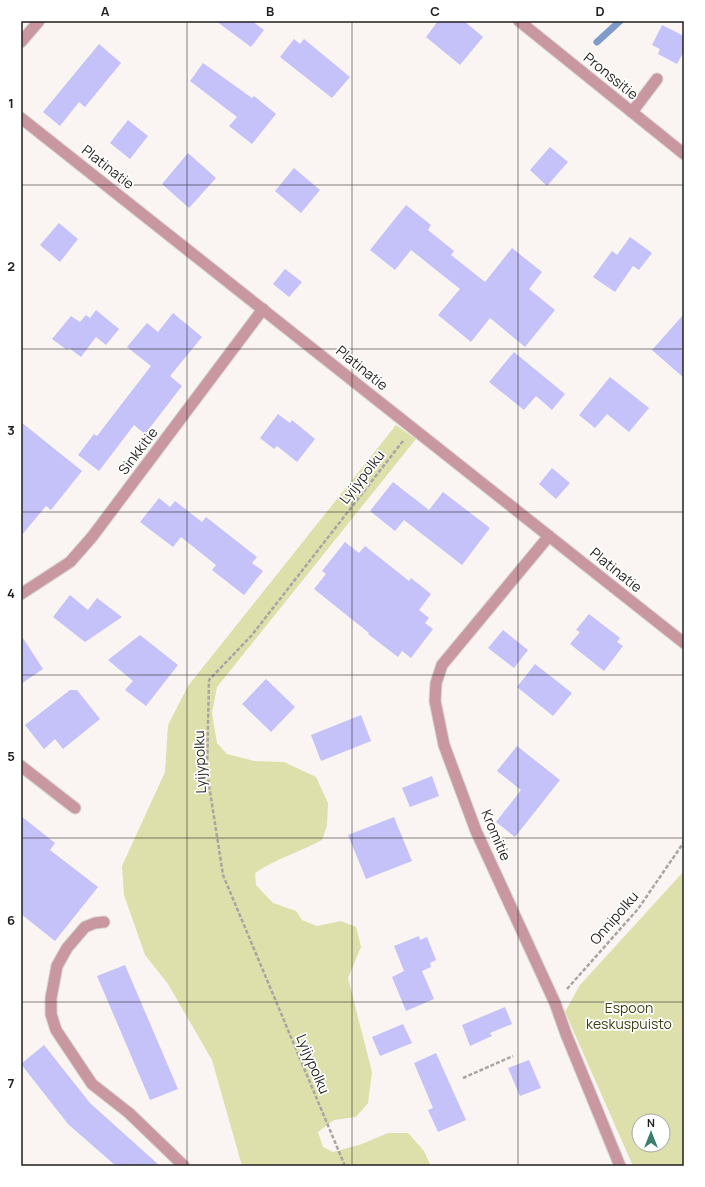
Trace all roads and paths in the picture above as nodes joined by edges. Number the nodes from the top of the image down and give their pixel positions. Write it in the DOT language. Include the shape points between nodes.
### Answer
graph roads {
  1 [pos="39,21"];
  2 [pos="519,21"];
  3 [pos="21,42"];
  4 [pos="657,80"];
  5 [pos="632,112"];
  6 [pos="21,118"];
  7 [pos="684,154"];
  8 [pos="263,309"];
  9 [pos="413,428"];
  10 [pos="549,536"];
  11 [pos="21,594"];
  12 [pos="684,644"];
  13 [pos="21,766"];
  14 [pos="75,808"];
  15 [pos="684,842"];
  16 [pos="104,922"];
  17 [pos="555,1003"];
  18 [pos="513,1056"];
  19 [pos="463,1078"];
  20 [pos="184,1166"];
  21 [pos="345,1166"];
  22 [pos="620,1166"];
  1 -- 3 [label="street"];
  2 -- 5 [label="street, Pronssitie"];
  4 -- 5 [label="street"];
  5 -- 7 [label="street, Pronssitie"];
  6 -- 8 [label="street, Platinatie"];
  8 -- 9 [label="street, Platinatie"];
  8 -- 11 [label="street, Sinkkitie" via="92,537 70,562"];
  9 -- 10 [label="street, Platinatie"];
  9 -- 21 [label="path, Lyijypolku" via="252,635 209,680 207,772 223,875"];
  10 -- 12 [label="street, Platinatie"];
  10 -- 17 [label="street, Kromitie" via="442,665 436,683 435,701 444,745 476,831"];
  13 -- 14 [label="street"];
  15 -- 17 [label="path, Onnipolku" via="638,909"];
  16 -- 20 [label="street" via="85,927 67,948 57,966 51,998 51,1014 56,1030 92,1084 129,1113"];
  17 -- 22 [label="street, Kromitie"];
  18 -- 19 [label="path"];
}
